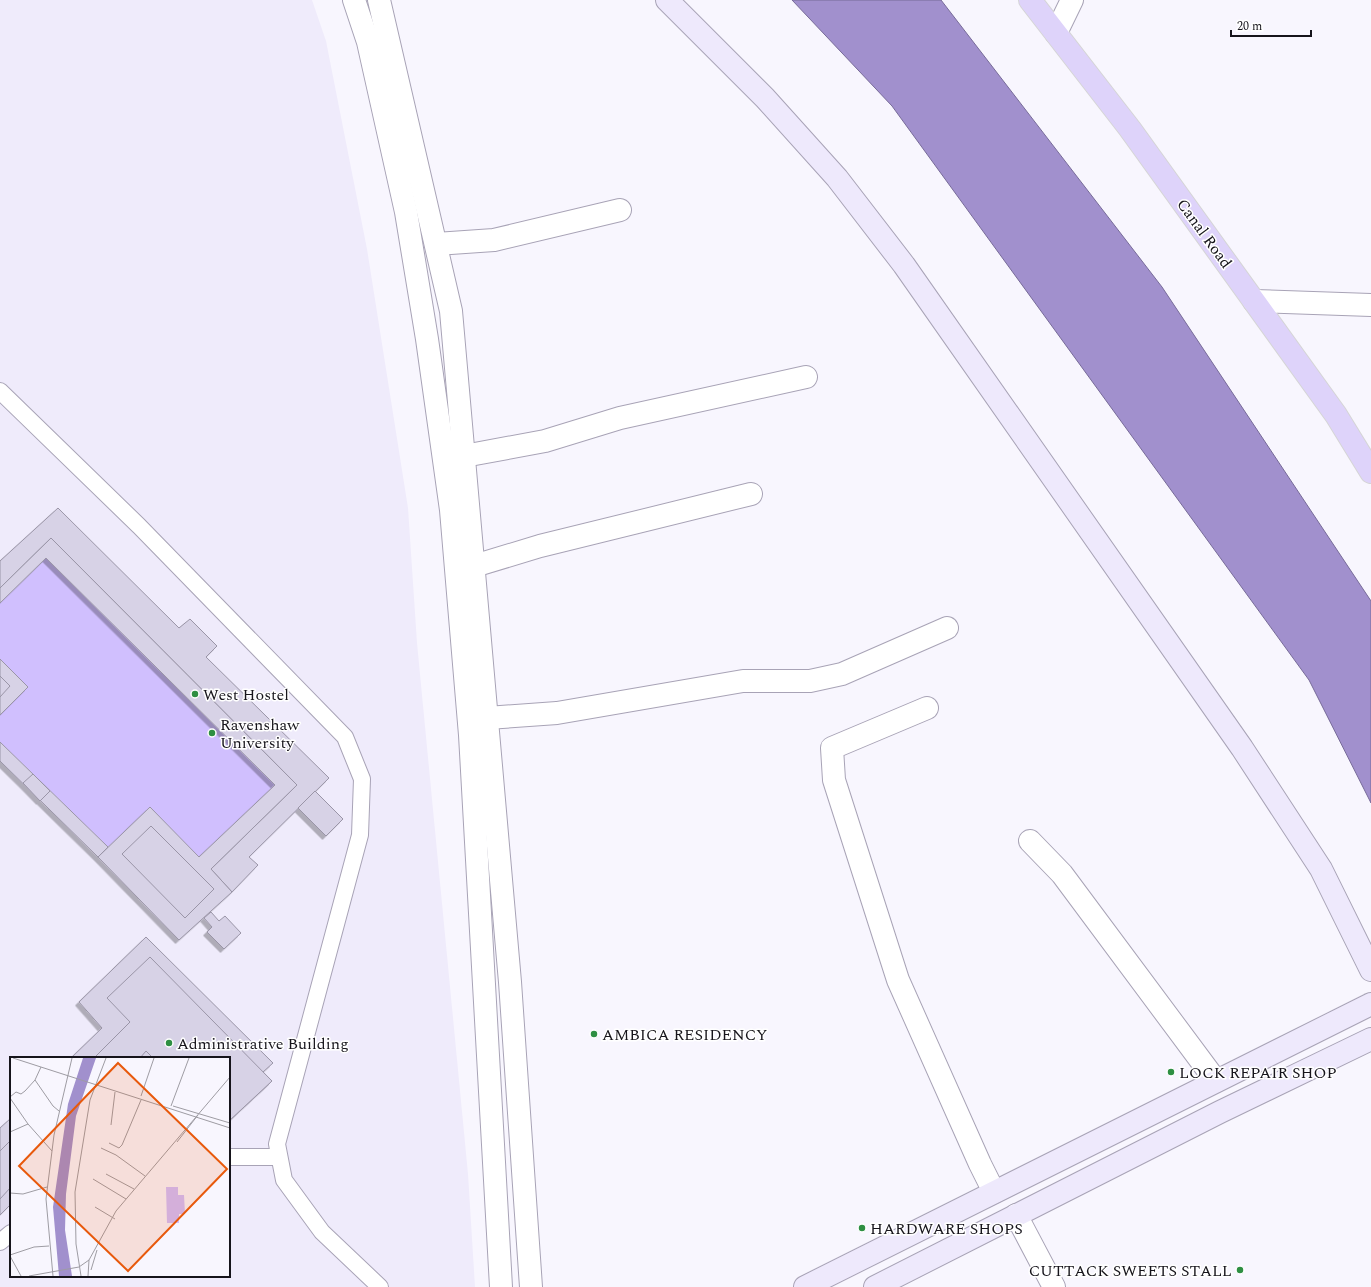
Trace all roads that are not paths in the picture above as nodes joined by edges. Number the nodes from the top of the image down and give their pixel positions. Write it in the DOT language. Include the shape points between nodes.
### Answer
graph roads {
  1 [pos="354,0"];
  2 [pos="379,0"];
  3 [pos="667,0"];
  4 [pos="1030,0"];
  5 [pos="1072,0"];
  6 [pos="1056,33"];
  7 [pos="620,210"];
  8 [pos="436,244"];
  9 [pos="412,251"];
  10 [pos="1254,301"];
  11 [pos="1371,305"];
  12 [pos="806,377"];
  13 [pos="0,391"];
  14 [pos="464,456"];
  15 [pos="1371,472"];
  16 [pos="751,494"];
  17 [pos="474,566"];
  18 [pos="947,628"];
  19 [pos="927,708"];
  20 [pos="487,718"];
  21 [pos="1030,841"];
  22 [pos="1371,970"];
  23 [pos="1371,1004"];
  24 [pos="1371,1039"];
  25 [pos="1216,1081"];
  26 [pos="230,1157"];
  27 [pos="279,1157"];
  28 [pos="994,1192"];
  29 [pos="1016,1215"];
  30 [pos="10,1233"];
  31 [pos="0,1242"];
  32 [pos="380,1287"];
  33 [pos="501,1287"];
  34 [pos="531,1287"];
  35 [pos="804,1287"];
  36 [pos="875,1287"];
  37 [pos="1054,1287"];
  1 -- 9 [label="street" via="368,42 406,212"];
  2 -- 8 [label="street"];
  3 -- 22 [label="main road" via="765,98 837,178 904,265 1246,755 1321,869"];
  4 -- 6 [label="main road, Canal Road"];
  5 -- 6 [label="street"];
  6 -- 10 [label="main road, Canal Road" via="1130,129"];
  7 -- 8 [label="street" via="494,240"];
  8 -- 9 [label="street"];
  8 -- 14 [label="street" via="451,311"];
  9 -- 33 [label="street" via="451,510 470,735"];
  10 -- 11 [label="street"];
  10 -- 15 [label="main road, Canal Road" via="1336,415"];
  12 -- 14 [label="street" via="620,418 545,441"];
  13 -- 27 [label="lane" via="144,532 345,737 362,779 360,835 277,1144"];
  14 -- 17 [label="street"];
  16 -- 17 [label="street" via="540,546"];
  17 -- 20 [label="street"];
  18 -- 20 [label="street" via="842,674 810,681 743,681 557,714"];
  19 -- 28 [label="street" via="832,748 834,780 898,980"];
  20 -- 34 [label="street" via="510,982"];
  21 -- 25 [label="street" via="1062,874"];
  23 -- 25 [label="main road"];
  24 -- 29 [label="main road"];
  25 -- 28 [label="main road"];
  26 -- 27 [label="lane"];
  27 -- 32 [label="lane" via="284,1180 322,1232"];
  28 -- 35 [label="main road"];
  29 -- 36 [label="main road"];
  29 -- 37 [label="street"];
  30 -- 31 [label="lane"];
}
